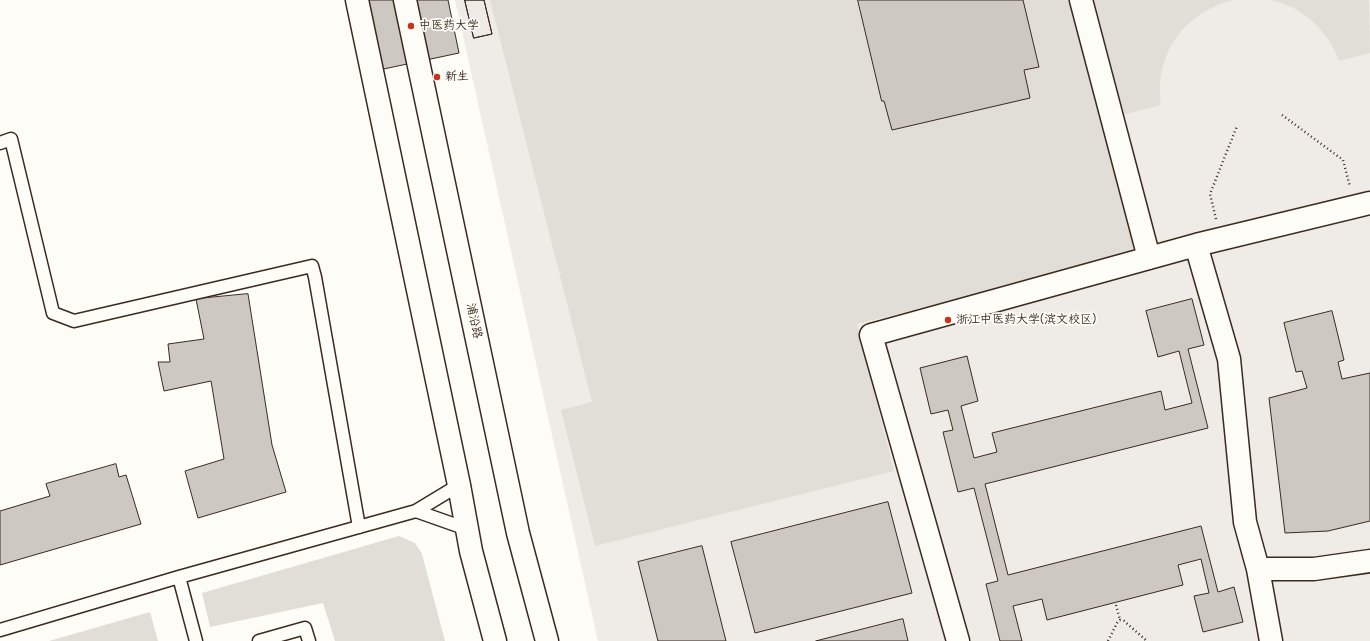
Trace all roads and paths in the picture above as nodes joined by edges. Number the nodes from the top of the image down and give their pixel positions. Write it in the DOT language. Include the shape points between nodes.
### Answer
graph roads {
  1 [pos="357,0"];
  2 [pos="405,0"];
  3 [pos="1081,0"];
  4 [pos="1282,115"];
  5 [pos="1237,126"];
  6 [pos="0,142"];
  7 [pos="1362,205"];
  8 [pos="1221,239"];
  9 [pos="1196,245"];
  10 [pos="1149,258"];
  11 [pos="459,485"];
  12 [pos="416,511"];
  13 [pos="359,527"];
  14 [pos="467,529"];
  15 [pos="1370,561"];
  16 [pos="1258,569"];
  17 [pos="179,577"];
  18 [pos="1116,605"];
  19 [pos="1120,620"];
  20 [pos="0,630"];
  21 [pos="1146,640"];
  22 [pos="196,641"];
  23 [pos="259,641"];
  24 [pos="309,641"];
  25 [pos="495,641"];
  26 [pos="547,641"];
  27 [pos="958,641"];
  28 [pos="1108,641"];
  29 [pos="1140,641"];
  30 [pos="1271,641"];
  1 -- 11 [label="street"];
  2 -- 26 [label="street, 浦沿路" via="518,533"];
  3 -- 10 [label="street"];
  4 -- 7 [label="path" via="1343,160"];
  5 -- 8 [label="path" via="1210,194"];
  6 -- 13 [label="lane" via="11,139 53,313 74,321 312,266"];
  7 -- 8 [label="street"];
  8 -- 9 [label="street"];
  9 -- 10 [label="street"];
  9 -- 16 [label="street" via="1229,359 1245,522"];
  10 -- 27 [label="street" via="871,335"];
  11 -- 12 [label="lane"];
  11 -- 14 [label="street"];
  12 -- 13 [label="lane"];
  12 -- 14 [label="lane"];
  13 -- 17 [label="lane"];
  14 -- 25 [label="street"];
  15 -- 16 [label="street" via="1314,569"];
  16 -- 30 [label="street"];
  17 -- 20 [label="lane"];
  17 -- 22 [label="lane"];
  18 -- 19 [label="path"];
  19 -- 21 [label="path"];
  19 -- 28 [label="path"];
  21 -- 29 [label="path"];
  23 -- 24 [label="lane" via="305,628"];
}
